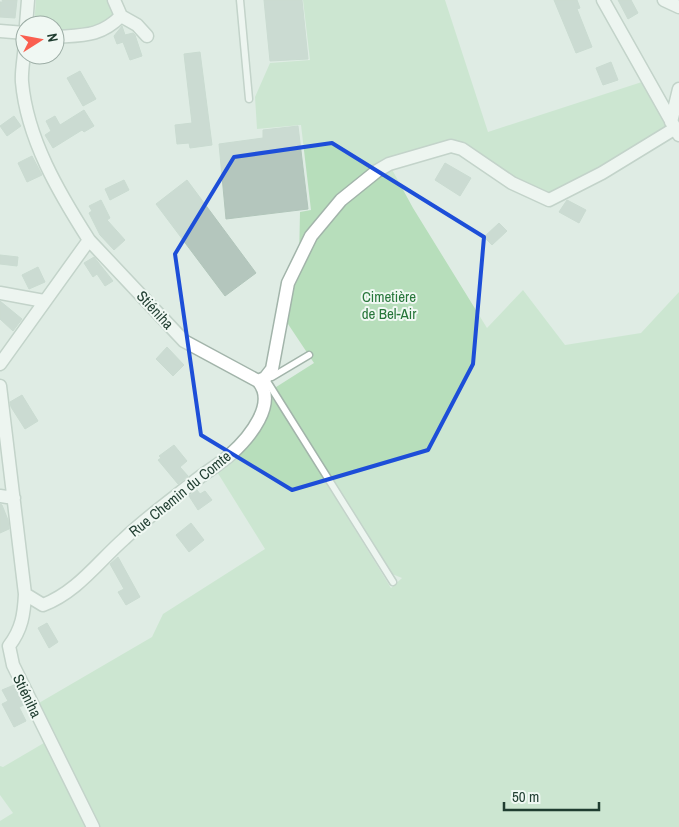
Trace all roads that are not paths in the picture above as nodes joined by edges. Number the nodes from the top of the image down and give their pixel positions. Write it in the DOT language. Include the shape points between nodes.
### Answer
graph roads {
  1 [pos="28,0"];
  2 [pos="114,0"];
  3 [pos="240,0"];
  4 [pos="603,0"];
  5 [pos="664,0"];
  6 [pos="679,7"];
  7 [pos="27,15"];
  8 [pos="121,16"];
  9 [pos="0,31"];
  10 [pos="15,32"];
  11 [pos="65,36"];
  12 [pos="147,36"];
  13 [pos="22,65"];
  14 [pos="679,89"];
  15 [pos="249,99"];
  16 [pos="675,128"];
  17 [pos="89,240"];
  18 [pos="0,293"];
  19 [pos="44,301"];
  20 [pos="309,355"];
  21 [pos="0,364"];
  22 [pos="262,379"];
  23 [pos="0,386"];
  24 [pos="0,496"];
  25 [pos="14,498"];
  26 [pos="393,582"];
  27 [pos="25,594"];
  28 [pos="93,827"];
  1 -- 7 [label="street"];
  2 -- 8 [label="street"];
  3 -- 15 [label="lane"];
  4 -- 16 [label="street"];
  5 -- 6 [label="street"];
  8 -- 11 [label="street" via="108,29"];
  8 -- 12 [label="street" via="137,25"];
  9 -- 10 [label="street"];
  13 -- 17 [label="street, Stiéniha" via="21,80 31,127 46,164"];
  14 -- 16 [label="street"];
  16 -- 22 [label="street" via="602,173 549,200 512,183 462,148 451,146 383,168 341,200 311,236 288,283 272,369"];
  17 -- 19 [label="street"];
  17 -- 22 [label="street, Stiéniha" via="184,340"];
  18 -- 19 [label="street"];
  19 -- 21 [label="street"];
  20 -- 22 [label="lane" via="272,377"];
  22 -- 26 [label="lane"];
  22 -- 27 [label="street, Rue Chemin du Comte" via="266,396 264,410 233,453 124,538 68,593 43,605"];
  23 -- 25 [label="street, Stiéniha"];
  24 -- 25 [label="street"];
  25 -- 27 [label="street, Stiéniha"];
  27 -- 28 [label="street, Stiéniha" via="24,617 18,635 9,646 12,664"];
}
